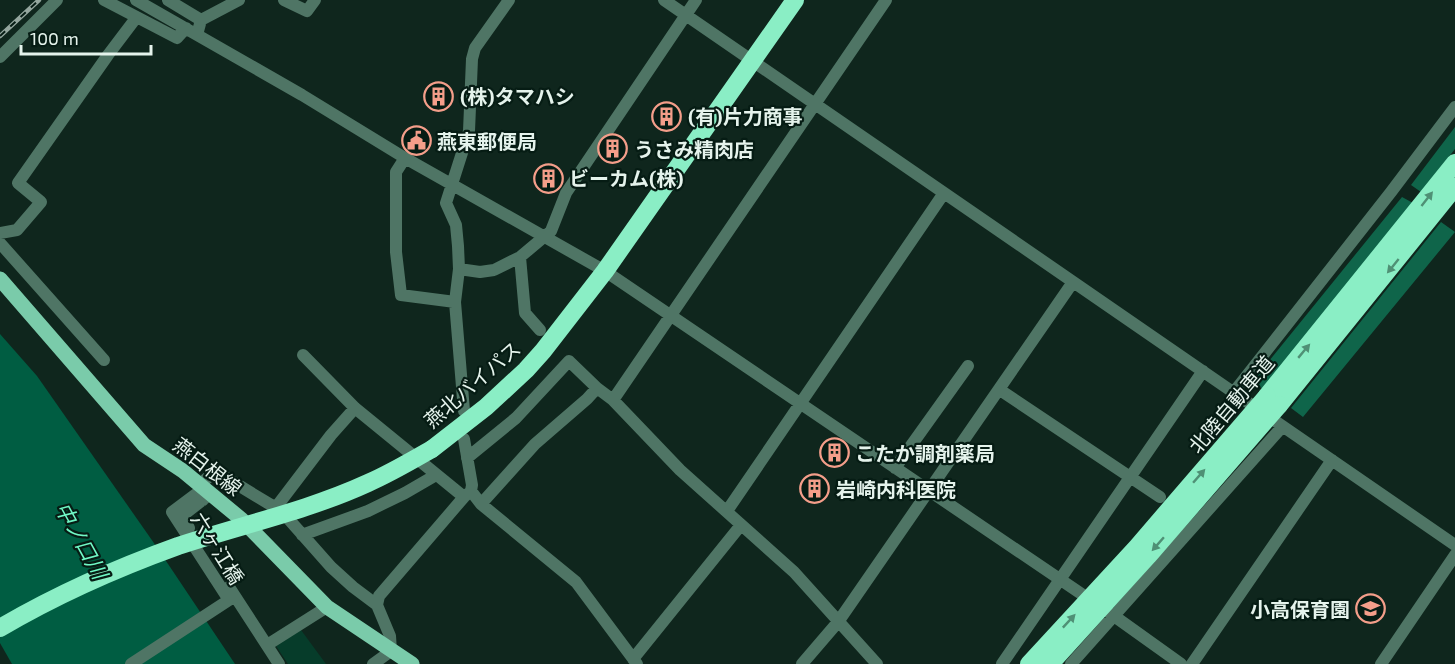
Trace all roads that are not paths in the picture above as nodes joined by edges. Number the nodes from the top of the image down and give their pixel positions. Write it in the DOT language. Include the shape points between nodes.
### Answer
graph roads {
  1 [pos="57,0"];
  2 [pos="104,0"];
  3 [pos="136,0"];
  4 [pos="239,0"];
  5 [pos="284,0"];
  6 [pos="315,0"];
  7 [pos="509,0"];
  8 [pos="664,0"];
  9 [pos="696,0"];
  10 [pos="795,0"];
  11 [pos="886,0"];
  12 [pos="170,1"];
  13 [pos="686,15"];
  14 [pos="136,18"];
  15 [pos="201,20"];
  16 [pos="186,28"];
  17 [pos="197,35"];
  18 [pos="0,57"];
  19 [pos="753,62"];
  20 [pos="815,104"];
  21 [pos="1455,108"];
  22 [pos="405,158"];
  23 [pos="1455,163"];
  24 [pos="451,184"];
  25 [pos="1455,188"];
  26 [pos="944,194"];
  27 [pos="0,234"];
  28 [pos="545,237"];
  29 [pos="0,243"];
  30 [pos="520,257"];
  31 [pos="459,270"];
  32 [pos="605,270"];
  33 [pos="0,279"];
  34 [pos="1074,282"];
  35 [pos="455,302"];
  36 [pos="672,315"];
  37 [pos="540,330"];
  38 [pos="303,355"];
  39 [pos="104,360"];
  40 [pos="968,366"];
  41 [pos="1203,370"];
  42 [pos="597,388"];
  43 [pos="1000,390"];
  44 [pos="1234,392"];
  45 [pos="613,400"];
  46 [pos="1273,401"];
  47 [pos="801,404"];
  48 [pos="355,408"];
  49 [pos="464,411"];
  50 [pos="1282,427"];
  51 [pos="464,439"];
  52 [pos="467,458"];
  53 [pos="1332,460"];
  54 [pos="895,468"];
  55 [pos="436,475"];
  56 [pos="1131,478"];
  57 [pos="929,492"];
  58 [pos="205,493"];
  59 [pos="467,494"];
  60 [pos="1160,497"];
  61 [pos="481,504"];
  62 [pos="277,506"];
  63 [pos="727,511"];
  64 [pos="741,525"];
  65 [pos="302,535"];
  66 [pos="1455,545"];
  67 [pos="1455,555"];
  68 [pos="1059,580"];
  69 [pos="377,604"];
  70 [pos="327,607"];
  71 [pos="1114,616"];
  72 [pos="838,622"];
  73 [pos="0,628"];
  74 [pos="267,645"];
  75 [pos="391,651"];
  76 [pos="635,662"];
  77 [pos="131,664"];
  78 [pos="279,664"];
  79 [pos="373,664"];
  80 [pos="412,664"];
  81 [pos="802,664"];
  82 [pos="877,664"];
  83 [pos="1002,664"];
  84 [pos="1029,664"];
  85 [pos="1050,664"];
  86 [pos="1071,664"];
  87 [pos="1181,664"];
  88 [pos="1192,664"];
  89 [pos="1381,664"];
  1 -- 18 [label="street"];
  2 -- 14 [label="street"];
  3 -- 16 [label="street"];
  4 -- 15 [label="street"];
  5 -- 6 [label="street" via="307,11"];
  7 -- 24 [label="street" via="475,48 469,131"];
  8 -- 13 [label="street"];
  9 -- 13 [label="street"];
  10 -- 19 [label="highway, 燕北バイパス"];
  11 -- 20 [label="street"];
  12 -- 15 [label="street"];
  13 -- 19 [label="street"];
  13 -- 28 [label="street" via="566,192 554,226"];
  14 -- 16 [label="street" via="177,38"];
  14 -- 27 [label="street" via="18,183 41,202 17,230"];
  15 -- 17 [label="street"];
  16 -- 17 [label="street"];
  17 -- 22 [label="street"];
  19 -- 20 [label="street"];
  19 -- 32 [label="highway, 燕北バイパス"];
  20 -- 26 [label="street"];
  20 -- 36 [label="street"];
  21 -- 44 [label="street"];
  22 -- 24 [label="street"];
  22 -- 35 [label="street" via="396,172 396,252 401,295"];
  46 -- 23 [label="highway, 北陸自動車道, one-way"];
  24 -- 28 [label="street"];
  24 -- 31 [label="street" via="446,203 456,225"];
  25 -- 46 [label="highway, 北陸自動車道, one-way"];
  26 -- 34 [label="street"];
  26 -- 47 [label="street"];
  28 -- 30 [label="street"];
  28 -- 32 [label="street"];
  29 -- 39 [label="street"];
  30 -- 31 [label="street" via="494,270"];
  30 -- 37 [label="street" via="525,313"];
  31 -- 35 [label="street"];
  32 -- 36 [label="street"];
  32 -- 73 [label="highway, 燕北バイパス, bridge" via="526,370 468,422 399,469 323,501 176,547 104,576"];
  33 -- 58 [label="main road, 燕白根線" via="144,445"];
  34 -- 41 [label="street"];
  34 -- 43 [label="street"];
  35 -- 49 [label="street"];
  36 -- 45 [label="street"];
  36 -- 47 [label="street"];
  38 -- 48 [label="street"];
  40 -- 54 [label="street"];
  41 -- 44 [label="street"];
  41 -- 56 [label="street"];
  42 -- 45 [label="street"];
  42 -- 52 [label="street" via="569,361 516,418"];
  42 -- 61 [label="street" via="535,444"];
  43 -- 56 [label="street"];
  43 -- 57 [label="street"];
  44 -- 50 [label="street"];
  45 -- 63 [label="street" via="680,470"];
  84 -- 46 [label="highway, 北陸自動車道, one-way, bridge"];
  46 -- 85 [label="highway, 北陸自動車道, one-way, bridge" via="1155,548"];
  47 -- 54 [label="street"];
  47 -- 63 [label="street"];
  48 -- 55 [label="street"];
  48 -- 62 [label="street"];
  50 -- 53 [label="street"];
  50 -- 71 [label="street"];
  51 -- 52 [label="street"];
  52 -- 59 [label="street"];
  53 -- 66 [label="street"];
  53 -- 88 [label="street"];
  54 -- 57 [label="street"];
  55 -- 59 [label="street"];
  55 -- 65 [label="street" via="368,511"];
  56 -- 60 [label="street"];
  56 -- 68 [label="street"];
  57 -- 68 [label="street"];
  57 -- 72 [label="street"];
  58 -- 62 [label="street" via="211,474 225,477"];
  58 -- 70 [label="main road, 燕白根線" via="241,519"];
  58 -- 74 [label="street" via="182,516"];
  58 -- 77 [label="street, 六ヶ江橋" via="196,494 172,512 229,600"];
  59 -- 61 [label="street"];
  59 -- 69 [label="street" via="379,596"];
  61 -- 76 [label="street" via="576,582"];
  62 -- 65 [label="street"];
  63 -- 64 [label="street"];
  64 -- 72 [label="street" via="794,572"];
  64 -- 76 [label="street"];
  65 -- 69 [label="street" via="353,587"];
  67 -- 89 [label="street"];
  68 -- 71 [label="street"];
  68 -- 83 [label="street"];
  69 -- 75 [label="street" via="390,636"];
  70 -- 74 [label="street"];
  70 -- 75 [label="main road, 燕白根線"];
  71 -- 86 [label="street"];
  71 -- 87 [label="street"];
  72 -- 81 [label="street"];
  72 -- 82 [label="street"];
  74 -- 78 [label="street"];
  75 -- 79 [label="street"];
  75 -- 80 [label="main road, 燕白根線"];
}
